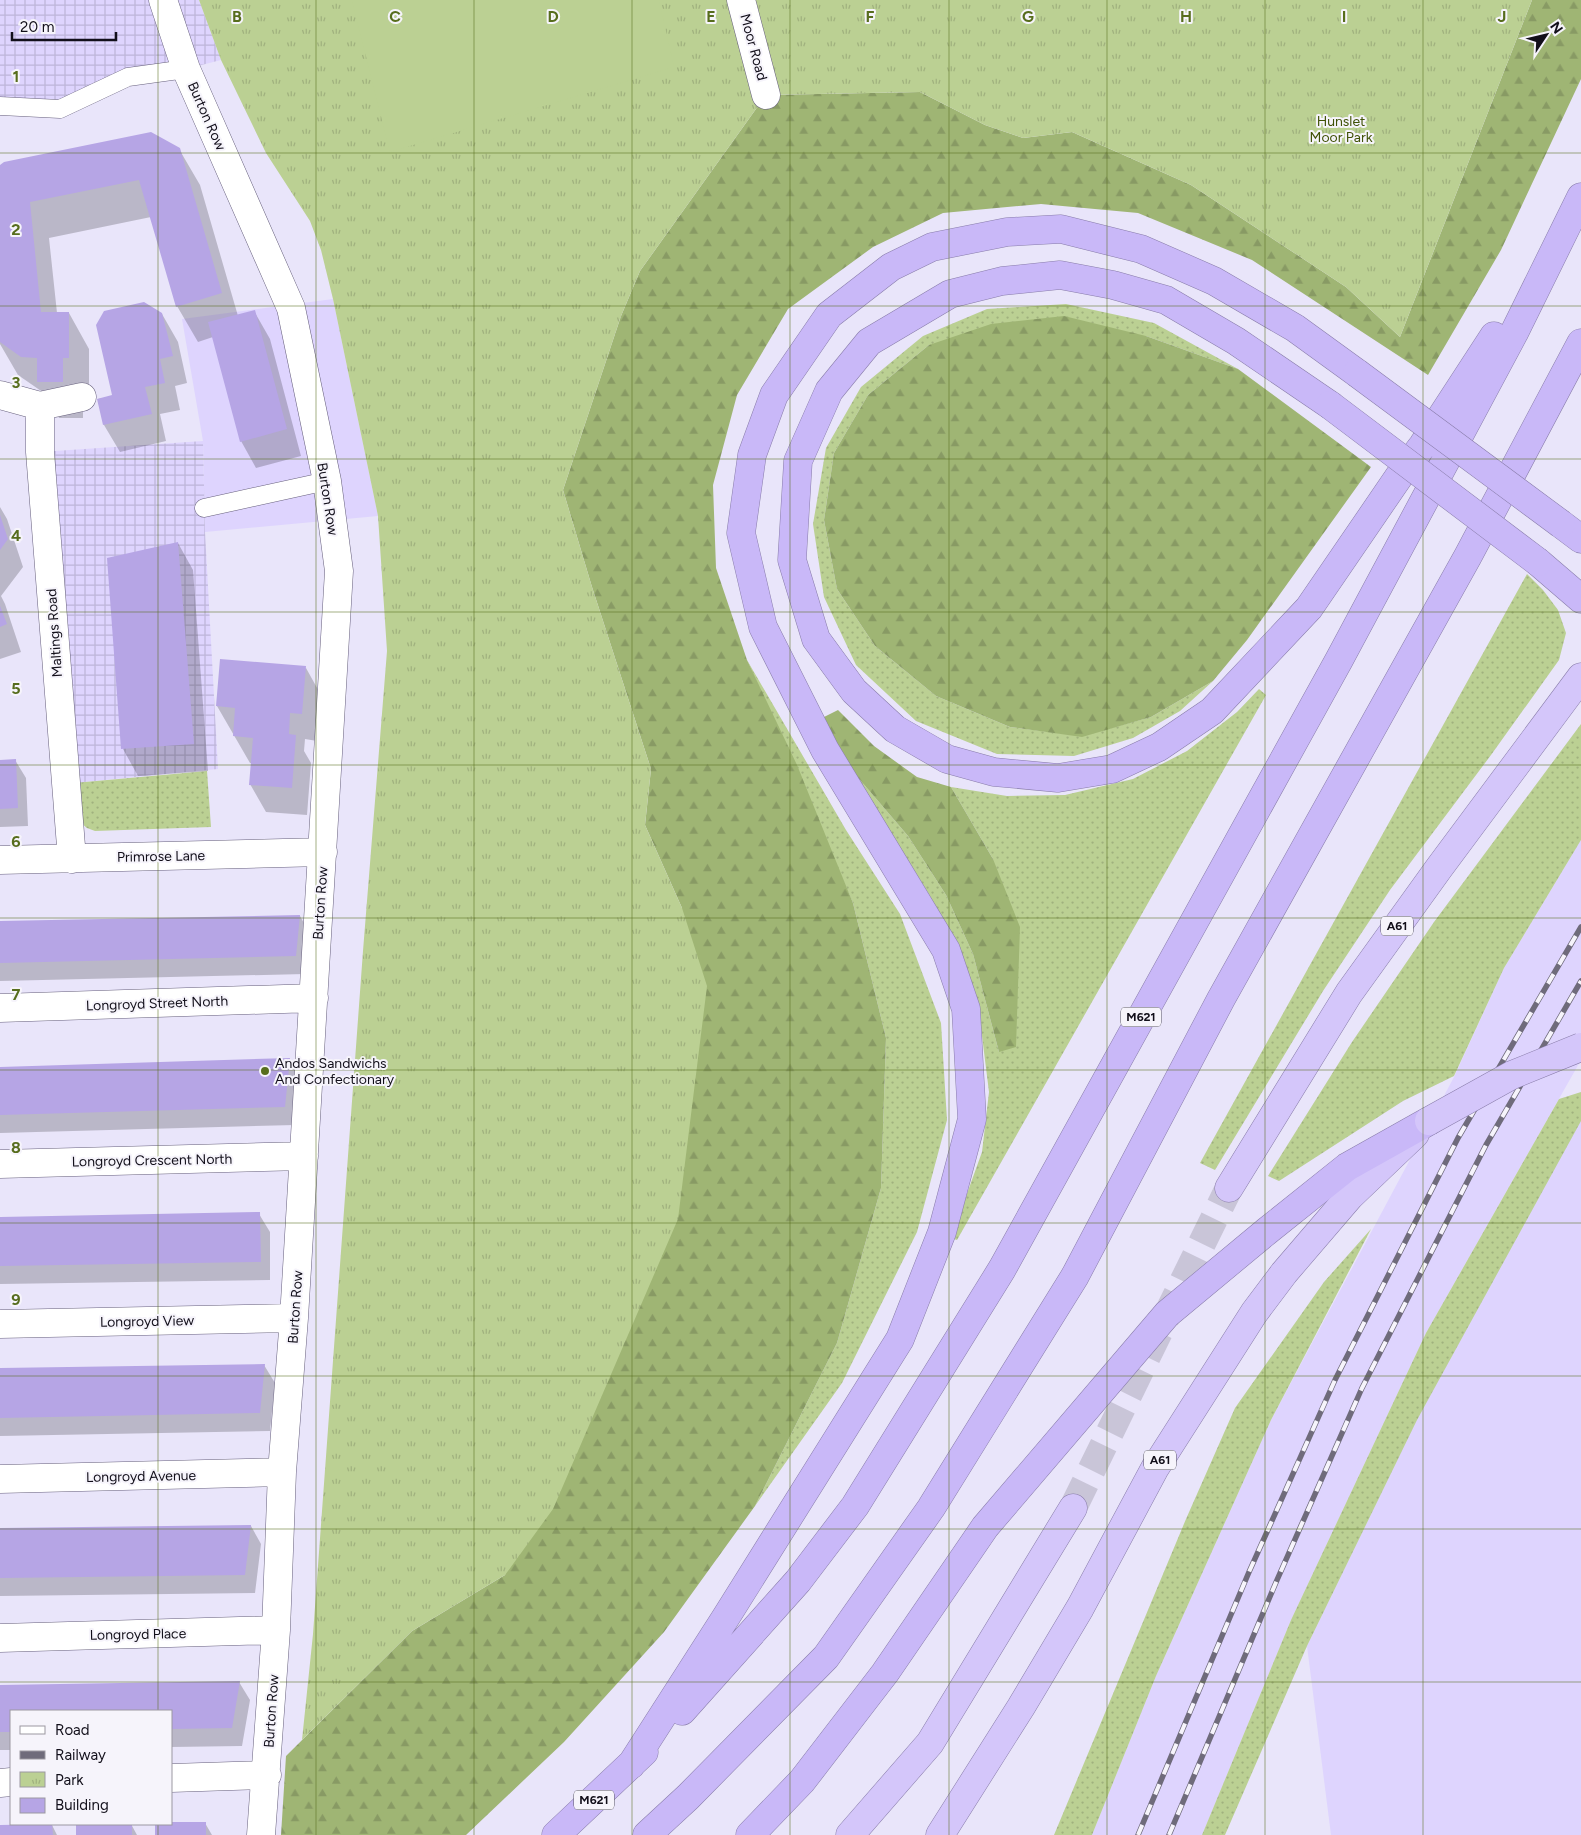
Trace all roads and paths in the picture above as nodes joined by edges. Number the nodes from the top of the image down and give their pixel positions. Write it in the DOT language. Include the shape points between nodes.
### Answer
graph roads {
  1 [pos="163,0"];
  2 [pos="741,0"];
  3 [pos="186,69"];
  4 [pos="766,95"];
  5 [pos="0,106"];
  6 [pos="1576,207"];
  7 [pos="1581,343"];
  8 [pos="0,395"];
  9 [pos="82,397"];
  10 [pos="40,406"];
  11 [pos="327,481"];
  12 [pos="204,508"];
  13 [pos="1571,531"];
  14 [pos="1581,599"];
  15 [pos="1581,676"];
  16 [pos="323,852"];
  17 [pos="72,859"];
  18 [pos="0,860"];
  19 [pos="314,998"];
  20 [pos="0,1008"];
  21 [pos="1581,1047"];
  22 [pos="1429,1121"];
  23 [pos="304,1156"];
  24 [pos="0,1164"];
  25 [pos="1229,1188"];
  26 [pos="294,1318"];
  27 [pos="0,1324"];
  28 [pos="282,1472"];
  29 [pos="0,1479"];
  30 [pos="1073,1508"];
  31 [pos="276,1630"];
  32 [pos="0,1638"];
  33 [pos="631,1765"];
  34 [pos="267,1775"];
  35 [pos="172,1778"];
  36 [pos="261,1835"];
  37 [pos="556,1835"];
  38 [pos="647,1835"];
  39 [pos="750,1835"];
  40 [pos="850,1835"];
  41 [pos="940,1835"];
  1 -- 3 [label="street, Burton Row"];
  2 -- 4 [label="street, Moor Road"];
  3 -- 5 [label="lane" via="128,77 60,109"];
  3 -- 11 [label="street, Burton Row" via="292,308"];
  6 -- 14 [label="highway, bridge" via="1423,445 1400,476 1309,608 1212,711 1159,747 1112,769 1058,778 994,772 946,759 895,729 854,691 816,639 792,560 798,461 829,391 869,342 950,294 1002,281 1060,275 1166,300 1236,341 1330,405 1538,562"];
  6 -- 33 [label="highway, M621" via="1514,333 1339,660 1002,1269 855,1506 792,1588"];
  7 -- 38 [label="highway" via="1468,556 1221,999 1075,1276 936,1500 826,1657"];
  8 -- 10 [label="street"];
  9 -- 10 [label="street"];
  10 -- 17 [label="street, Maltings Road" via="40,452"];
  11 -- 12 [label="lane"];
  11 -- 16 [label="street, Burton Row" via="339,571"];
  13 -- 33 [label="highway, bridge" via="1294,328 1214,281 1141,249 1060,229 1007,232 932,247 891,267 829,315 774,395 752,455 742,532 763,628 825,750 946,950 966,1009 972,1119 942,1232 900,1339"];
  15 -- 25 [label="highway, A61" via="1349,993"];
  16 -- 17 [label="street, Primrose Lane"];
  16 -- 19 [label="street, Burton Row"];
  17 -- 18 [label="street, Primrose Lane"];
  19 -- 20 [label="street, Longroyd Street North"];
  19 -- 23 [label="street, Burton Row"];
  21 -- 22 [label="highway, A61, bridge" via="1512,1075"];
  22 -- 39 [label="highway" via="1347,1167 1167,1314 985,1526 885,1673 802,1781"];
  22 -- 41 [label="highway, A61" via="1350,1196 1254,1313 1155,1468 1080,1608"];
  23 -- 24 [label="street, Longroyd Crescent North"];
  23 -- 26 [label="street, Burton Row"];
  26 -- 27 [label="street, Longroyd View"];
  26 -- 28 [label="street, Burton Row"];
  28 -- 29 [label="street, Longroyd Avenue"];
  28 -- 31 [label="street, Burton Row"];
  30 -- 40 [label="highway" via="930,1743"];
  31 -- 32 [label="street, Longroyd Place"];
  31 -- 34 [label="street, Burton Row"];
  33 -- 37 [label="highway, M621"];
  34 -- 35 [label="street"];
  34 -- 36 [label="street, Burton Row"];
}
